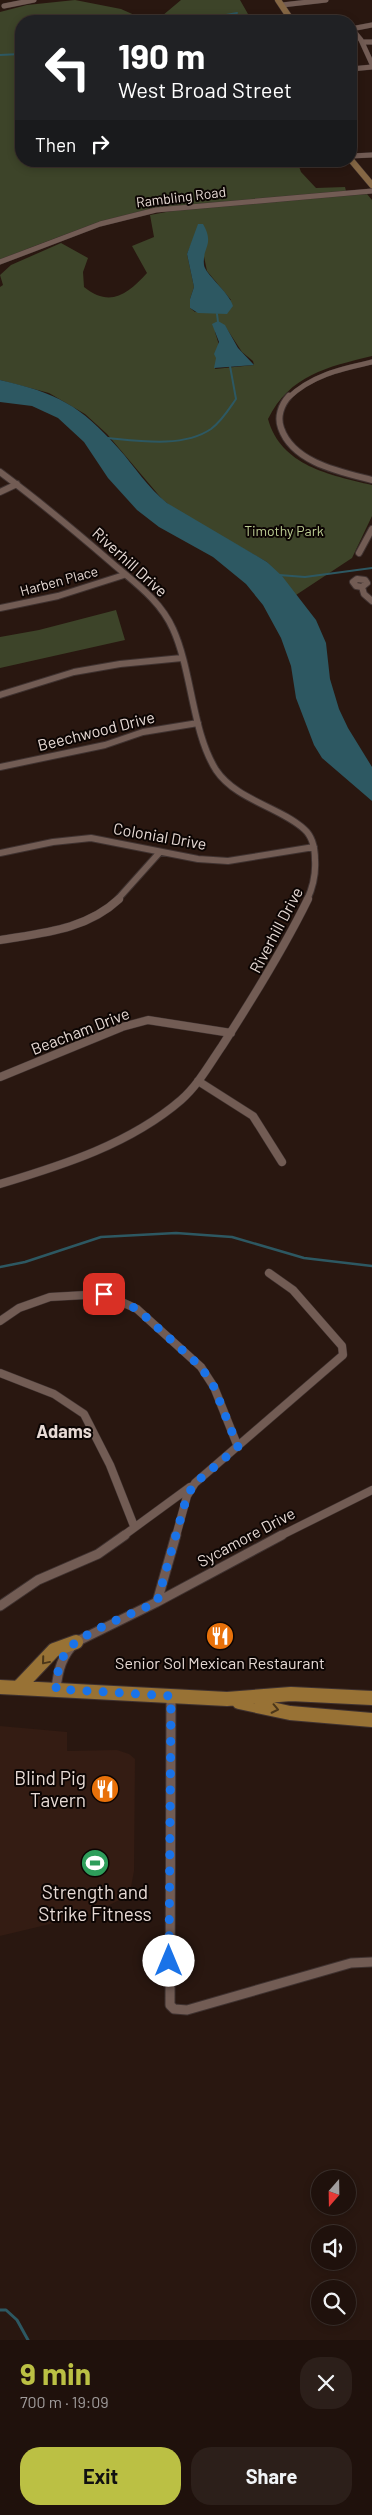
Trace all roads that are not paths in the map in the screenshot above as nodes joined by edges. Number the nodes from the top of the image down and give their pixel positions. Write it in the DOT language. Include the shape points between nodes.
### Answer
graph roads {
  1 [pos="34,0"];
  2 [pos="326,0"];
  3 [pos="280,3"];
  4 [pos="4,6"];
  5 [pos="288,15"];
  6 [pos="372,25"];
  7 [pos="357,28"];
  8 [pos="357,36"];
  9 [pos="362,42"];
  10 [pos="372,42"];
  11 [pos="372,66"];
  12 [pos="357,68"];
  13 [pos="372,154"];
  14 [pos="357,157"];
  15 [pos="357,166"];
  16 [pos="372,185"];
  17 [pos="372,191"];
  18 [pos="0,262"];
  19 [pos="372,362"];
  20 [pos="0,472"];
  21 [pos="372,480"];
  22 [pos="17,484"];
  23 [pos="0,492"];
  24 [pos="372,529"];
  25 [pos="359,553"];
  26 [pos="124,575"];
  27 [pos="362,587"];
  28 [pos="372,601"];
  29 [pos="0,608"];
  30 [pos="182,658"];
  31 [pos="0,695"];
  32 [pos="198,723"];
  33 [pos="0,767"];
  34 [pos="314,847"];
  35 [pos="160,852"];
  36 [pos="0,853"];
  37 [pos="0,940"];
  38 [pos="231,1033"];
  39 [pos="0,1078"];
  40 [pos="198,1081"];
  41 [pos="282,1162"];
  42 [pos="0,1184"];
  43 [pos="269,1273"];
  44 [pos="0,1321"];
  45 [pos="0,1373"];
  46 [pos="238,1447"];
  47 [pos="195,1483"];
  48 [pos="372,1490"];
  49 [pos="134,1526"];
  50 [pos="157,1602"];
  51 [pos="0,1606"];
  52 [pos="76,1642"];
  53 [pos="0,1687"];
  54 [pos="18,1688"];
  55 [pos="56,1689"];
  56 [pos="171,1696"];
  57 [pos="372,1698"];
  58 [pos="227,1699"];
  59 [pos="372,1720"];
  60 [pos="372,1962"];
  1 -- 4 [label="street"];
  2 -- 3 [label="street"];
  3 -- 5 [label="main road"];
  6 -- 7 [label="street"];
  8 -- 9 [label="street"];
  9 -- 10 [label="street"];
  9 -- 11 [label="street"];
  11 -- 12 [label="street"];
  13 -- 14 [label="street"];
  15 -- 16 [label="main road"];
  17 -- 18 [label="street, Rambling Road" via="156,210 100,224"];
  19 -- 21 [label="street" via="340,369 301,385 282,405 278,424 286,442 305,458 334,472"];
  20 -- 22 [label="street, Riverhill Drive"];
  22 -- 23 [label="street"];
  22 -- 26 [label="street, Riverhill Drive"];
  24 -- 25 [label="street"];
  26 -- 29 [label="street, Harben Place" via="58,596"];
  26 -- 30 [label="street, Riverhill Drive" via="166,613"];
  27 -- 28 [label="street"];
  30 -- 31 [label="street" via="86,669"];
  30 -- 32 [label="street, Riverhill Drive"];
  32 -- 33 [label="street, Beechwood Drive" via="142,732 105,744"];
  32 -- 34 [label="street, Riverhill Drive" via="209,756 222,777 239,791 303,828 312,837"];
  34 -- 35 [label="street, Colonial Drive" via="228,861"];
  34 -- 38 [label="street, Riverhill Drive" via="316,870 313,888 260,989"];
  35 -- 36 [label="street, Colonial Drive" via="90,838"];
  35 -- 37 [label="street" via="98,915 69,927"];
  38 -- 39 [label="street, Beacham Drive" via="148,1020 122,1027"];
  38 -- 40 [label="street, Riverhill Drive"];
  40 -- 41 [label="street" via="253,1116"];
  40 -- 42 [label="street, Riverhill Drive" via="162,1115 128,1134 81,1157"];
  43 -- 46 [label="street" via="293,1290 342,1346 344,1355"];
  44 -- 46 [label="street" via="19,1308 50,1298 104,1294 137,1309 201,1367 214,1387"];
  45 -- 49 [label="street" via="54,1394 84,1414 110,1465"];
  46 -- 47 [label="street"];
  47 -- 49 [label="street"];
  47 -- 50 [label="street" via="187,1496"];
  48 -- 50 [label="street, Sycamore Drive" via="320,1514"];
  49 -- 51 [label="street" via="98,1554 38,1580"];
  50 -- 52 [label="street, Sycamore Drive"];
  52 -- 54 [label="main road, one-way" via="54,1650"];
  52 -- 55 [label="street, Sycamore Drive" via="60,1662"];
  53 -- 54 [label="main road"];
  54 -- 55 [label="main road"];
  55 -- 56 [label="main road"];
  56 -- 58 [label="main road"];
  56 -- 60 [label="street" via="170,2005 174,2010 187,2010 351,1963"];
  57 -- 58 [label="main road" via="291,1694"];
  58 -- 59 [label="main road, one-way" via="290,1713"];
}
